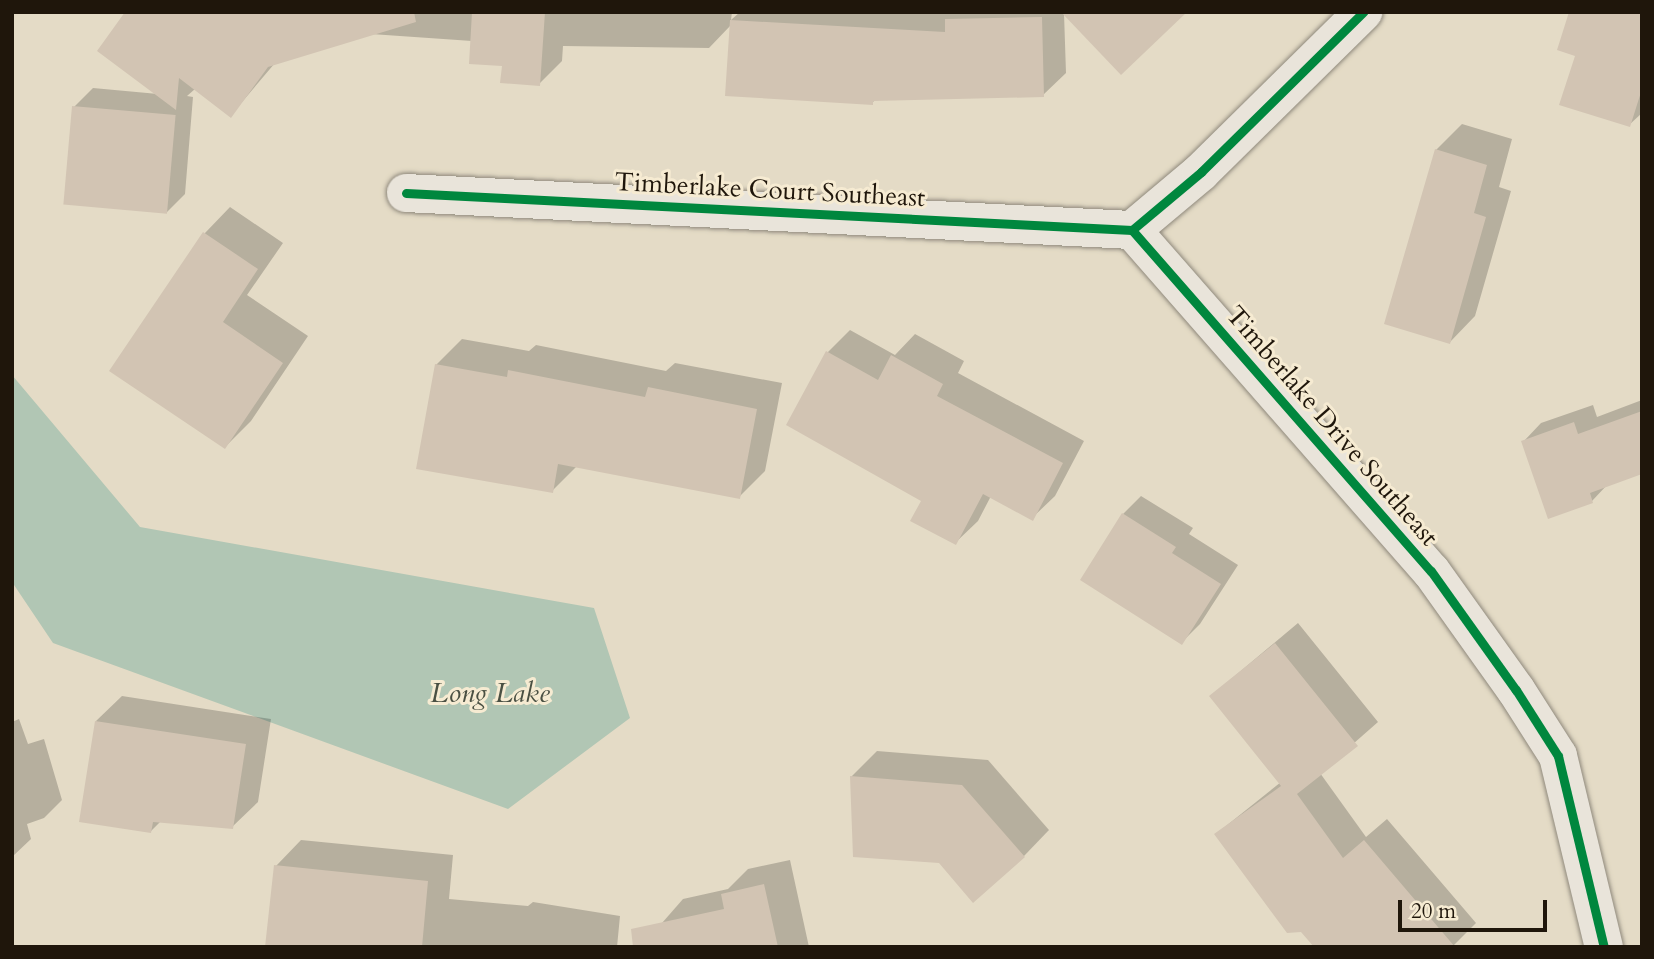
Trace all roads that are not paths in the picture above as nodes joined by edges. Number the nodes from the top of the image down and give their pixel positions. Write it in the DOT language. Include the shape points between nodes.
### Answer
graph roads {
  1 [pos="1363,12"];
  2 [pos="406,192"];
  3 [pos="1132,230"];
  4 [pos="1605,947"];
  1 -- 3 [label="street" via="1201,172"];
  2 -- 3 [label="street, Timberlake Court Southeast"];
  3 -- 4 [label="street, Timberlake Drive Southeast" via="1431,571 1516,690 1559,756"];
}
